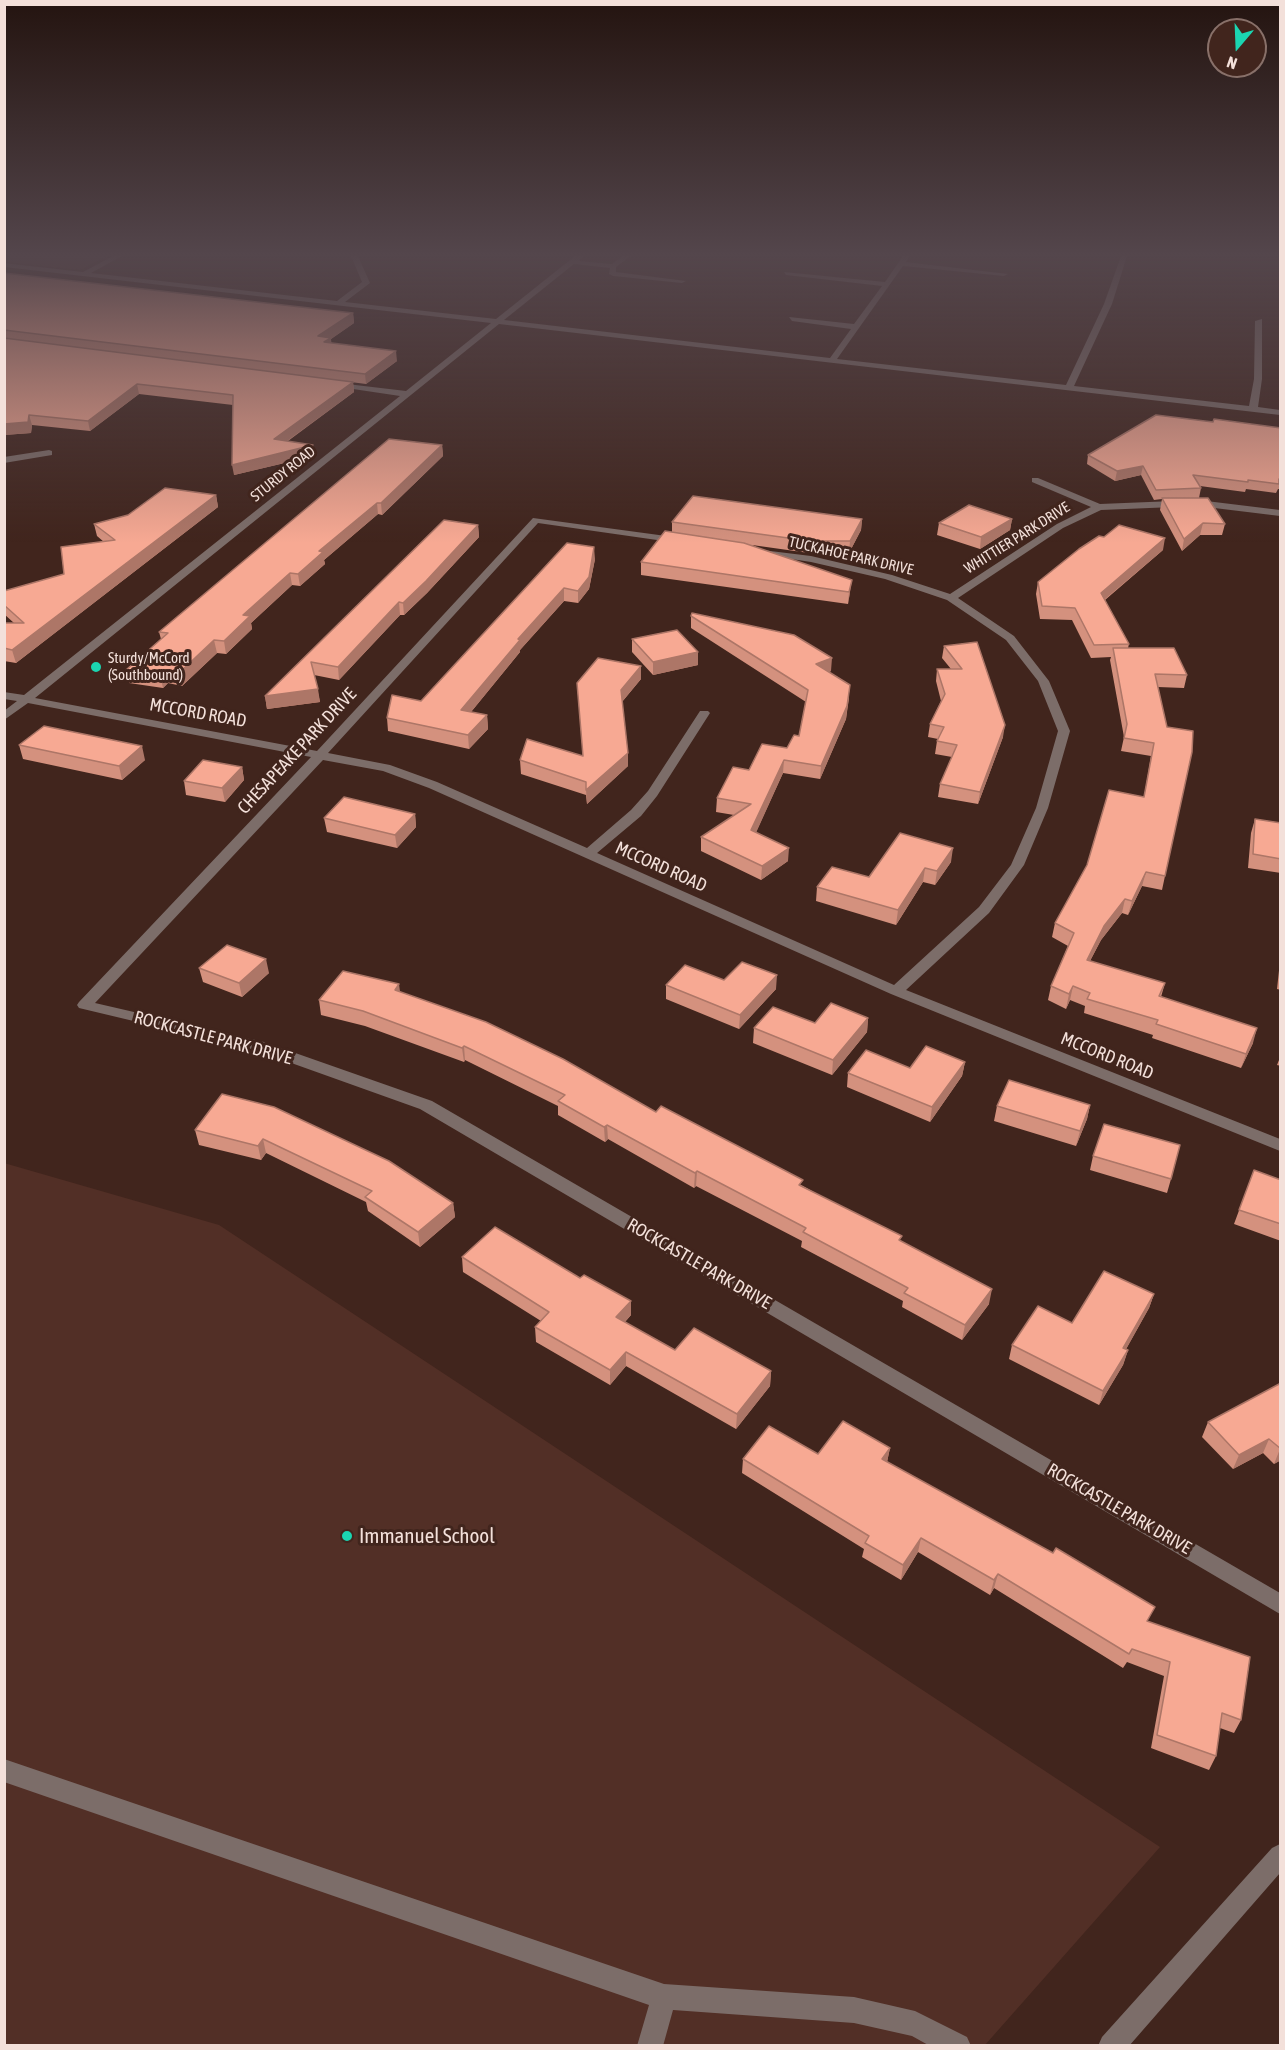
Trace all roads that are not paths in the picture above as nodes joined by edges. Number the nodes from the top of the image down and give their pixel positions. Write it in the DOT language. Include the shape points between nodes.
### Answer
graph roads {
  1 [pos="462,352"];
  2 [pos="767,352"];
  3 [pos="838,352"];
  4 [pos="1086,352"];
  5 [pos="1258,352"];
  6 [pos="833,359"];
  7 [pos="324,383"];
  8 [pos="1070,386"];
  9 [pos="408,394"];
  10 [pos="1253,409"];
  11 [pos="1281,412"];
  12 [pos="49,453"];
  13 [pos="4,460"];
  14 [pos="1035,480"];
  15 [pos="1099,507"];
  16 [pos="1281,513"];
  17 [pos="696,543"];
  18 [pos="742,549"];
  19 [pos="951,598"];
  20 [pos="4,695"];
  21 [pos="26,699"];
  22 [pos="704,713"];
  23 [pos="4,717"];
  24 [pos="321,753"];
  25 [pos="588,854"];
  26 [pos="896,991"];
  27 [pos="84,1005"];
  28 [pos="1281,1145"];
  29 [pos="1281,1604"];
  30 [pos="4,1770"];
  31 [pos="1281,1856"];
  32 [pos="664,1997"];
  33 [pos="650,2046"];
  34 [pos="958,2046"];
  35 [pos="1111,2046"];
  1 -- 9 [label="street, STURDY ROAD"];
  2 -- 6 [label="street"];
  3 -- 6 [label="street"];
  4 -- 8 [label="street"];
  5 -- 10 [label="street"];
  6 -- 8 [label="street"];
  7 -- 9 [label="street"];
  8 -- 10 [label="street"];
  9 -- 21 [label="street, STURDY ROAD"];
  10 -- 11 [label="street"];
  12 -- 13 [label="street"];
  14 -- 15 [label="street"];
  15 -- 16 [label="street, WHITTIER PARK DRIVE" via="1198,503"];
  15 -- 19 [label="street, WHITTIER PARK DRIVE" via="1060,526"];
  17 -- 24 [label="street, CHESAPEAKE PARK DRIVE" via="536,520"];
  18 -- 19 [label="street, TUCKAHOE PARK DRIVE" via="811,559 888,577"];
  19 -- 26 [label="street, TUCKAHOE PARK DRIVE" via="1010,638 1043,681 1064,731 1042,808 1017,865 984,910"];
  20 -- 21 [label="street, MCCORD ROAD"];
  21 -- 23 [label="street, STURDY ROAD"];
  21 -- 24 [label="street, MCCORD ROAD"];
  22 -- 25 [label="street" via="636,813"];
  24 -- 25 [label="street, MCCORD ROAD" via="386,768 433,785"];
  24 -- 27 [label="street, CHESAPEAKE PARK DRIVE"];
  25 -- 26 [label="street, MCCORD ROAD"];
  26 -- 28 [label="street, MCCORD ROAD"];
  27 -- 29 [label="street, ROCKCASTLE PARK DRIVE" via="259,1046 426,1105"];
  30 -- 32 [label="street"];
  31 -- 35 [label="street"];
  32 -- 33 [label="street"];
  32 -- 34 [label="street" via="854,2010 915,2024"];
}
